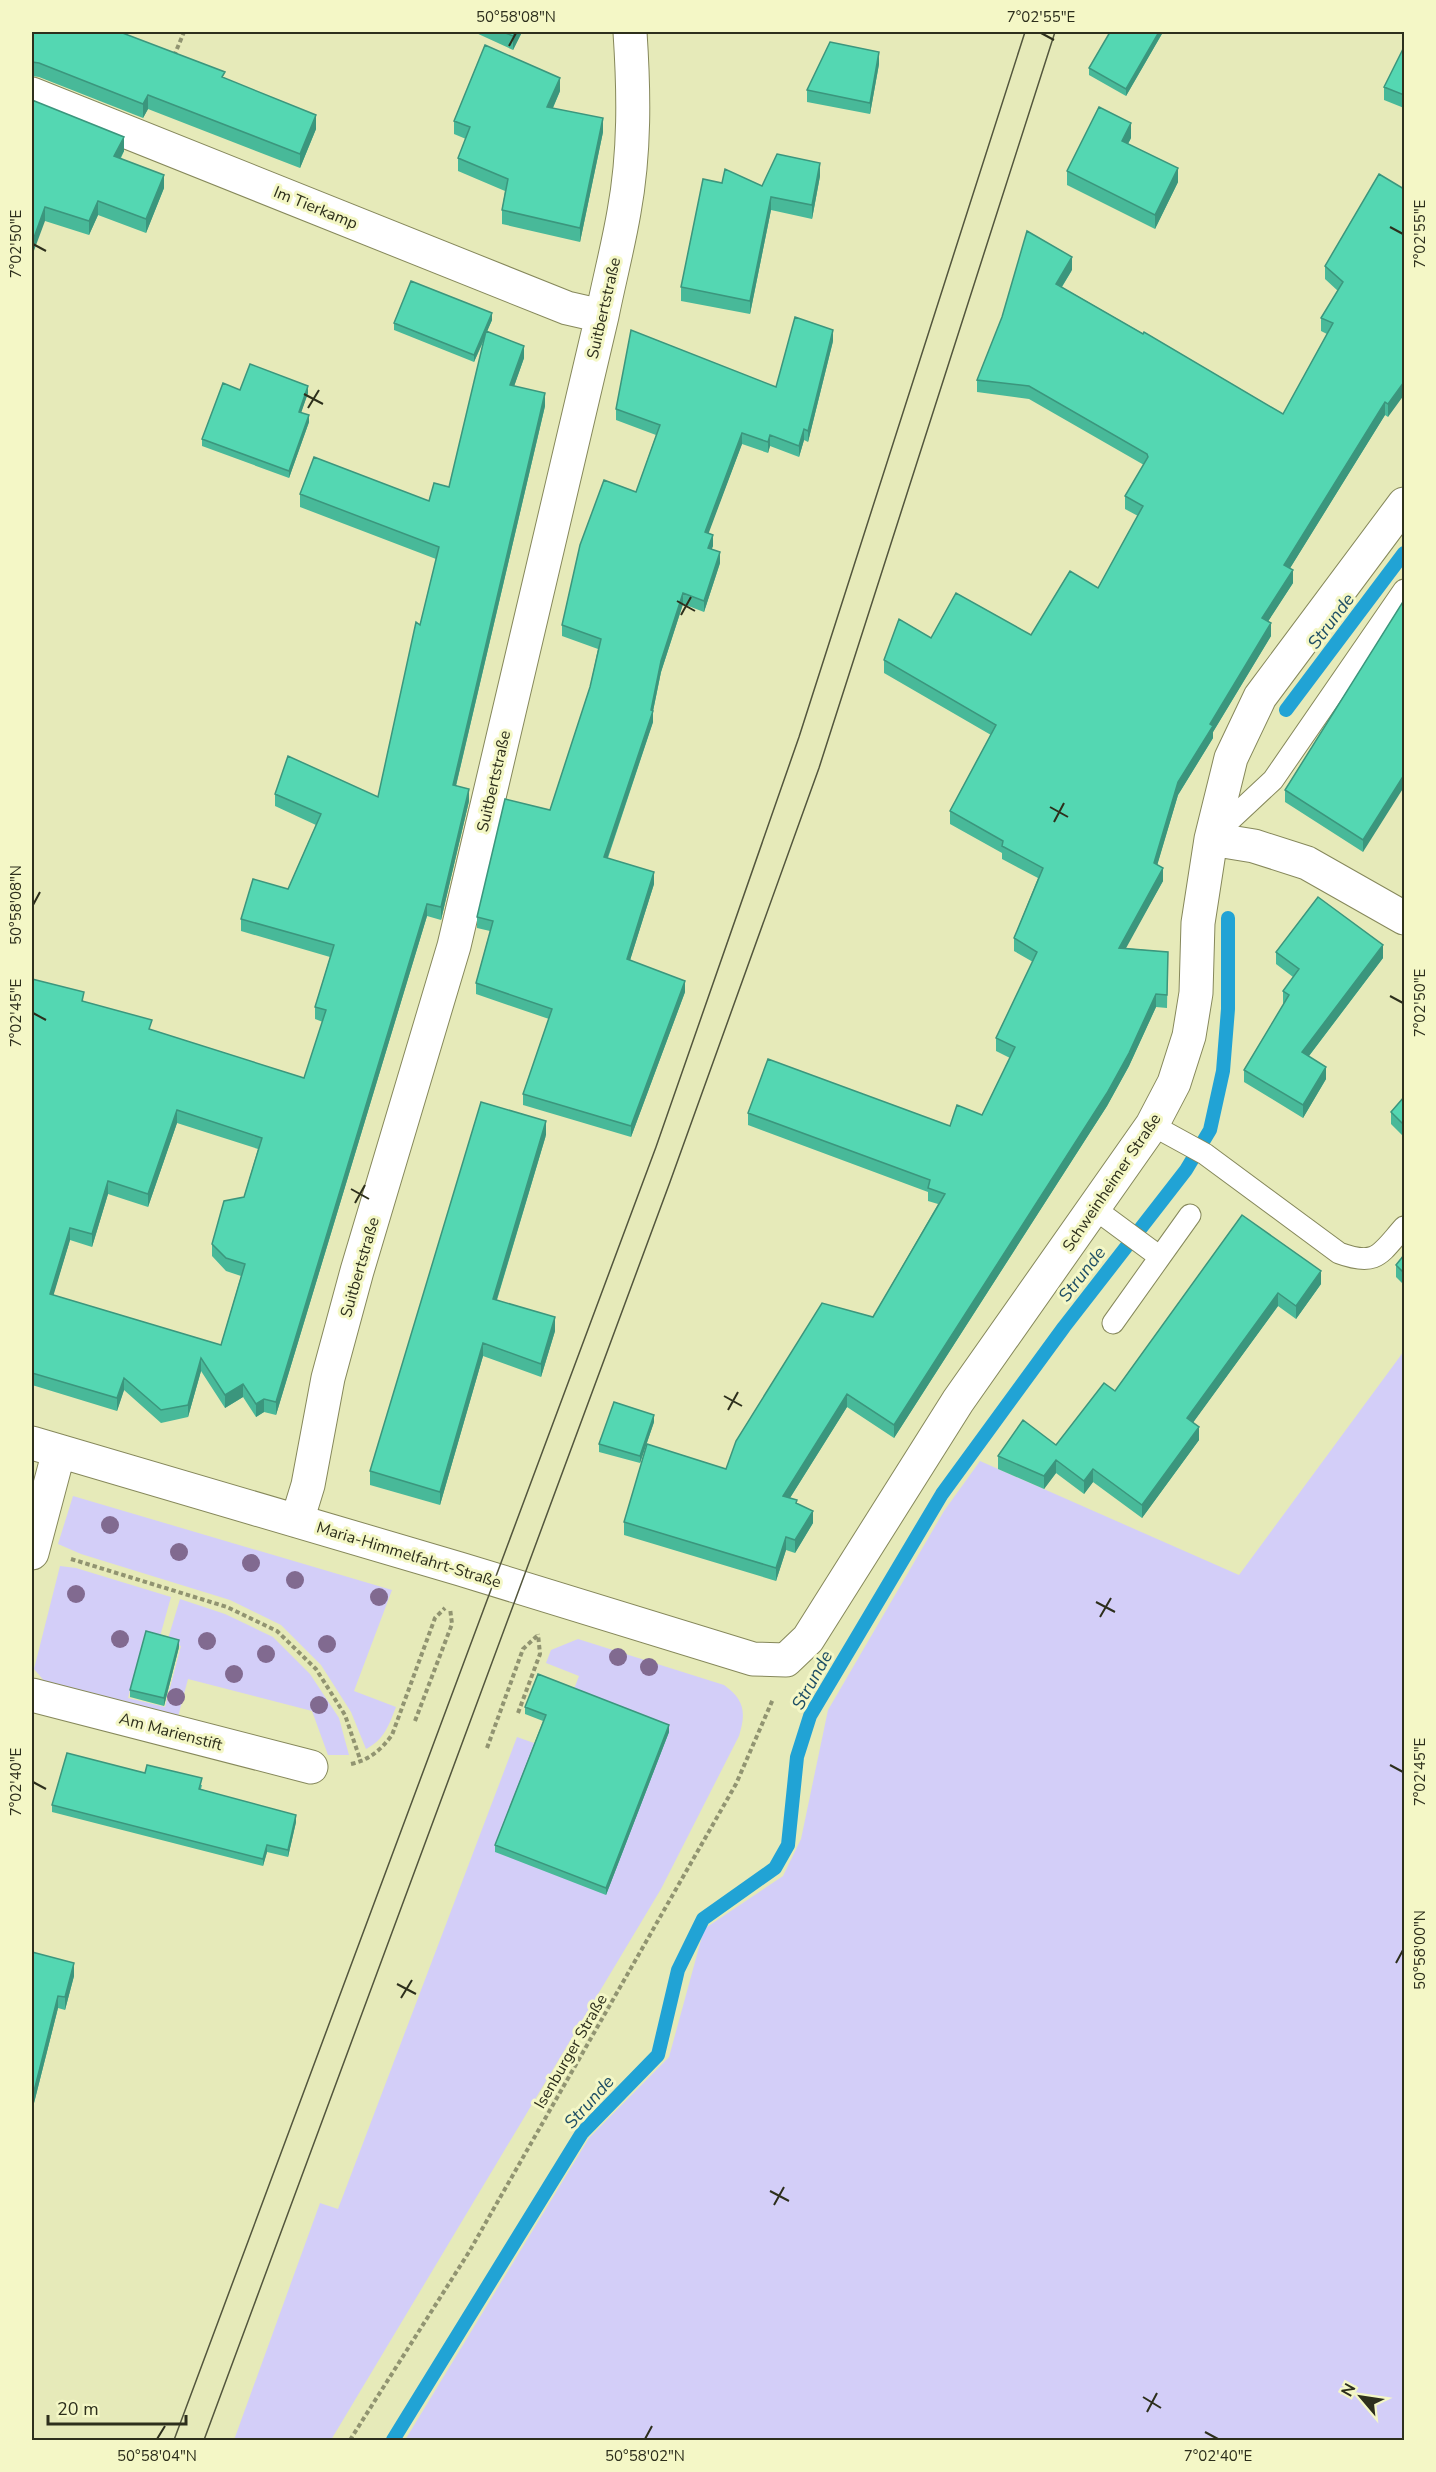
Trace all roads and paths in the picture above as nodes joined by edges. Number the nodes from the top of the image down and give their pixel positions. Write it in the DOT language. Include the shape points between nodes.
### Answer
graph roads {
  1 [pos="184,32"];
  2 [pos="630,32"];
  3 [pos="172,61"];
  4 [pos="32,94"];
  5 [pos="602,316"];
  6 [pos="1404,504"];
  7 [pos="1404,590"];
  8 [pos="1211,838"];
  9 [pos="1404,918"];
  10 [pos="1152,1125"];
  11 [pos="1095,1209"];
  12 [pos="1190,1215"];
  13 [pos="1404,1227"];
  14 [pos="1160,1257"];
  15 [pos="1113,1323"];
  16 [pos="45,1447"];
  17 [pos="297,1521"];
  18 [pos="32,1550"];
  19 [pos="550,1596"];
  20 [pos="538,1634"];
  21 [pos="786,1659"];
  22 [pos="32,1695"];
  23 [pos="518,1713"];
  24 [pos="416,1721"];
  25 [pos="487,1748"];
  26 [pos="361,1762"];
  27 [pos="311,1767"];
  28 [pos="350,2440"];
  1 -- 3 [label="path"];
  2 -- 5 [label="street, Suitbertstraße" via="632,147 624,211"];
  4 -- 5 [label="street, Im Tierkamp" via="567,308"];
  5 -- 17 [label="street, Suitbertstraße" via="454,946 331,1367"];
  6 -- 8 [label="street, Schweinheimer Straße" via="1260,697 1231,758"];
  7 -- 8 [label="lane" via="1273,780"];
  8 -- 9 [label="street" via="1254,846 1307,863"];
  8 -- 10 [label="street, Schweinheimer Straße" via="1198,923 1196,993 1189,1036 1174,1083"];
  10 -- 11 [label="street, Schweinheimer Straße"];
  10 -- 13 [label="lane" via="1197,1149 1339,1252 1358,1260 1378,1256"];
  11 -- 14 [label="lane"];
  11 -- 21 [label="street, Schweinheimer Straße" via="958,1401 808,1639"];
  12 -- 14 [label="lane"];
  14 -- 15 [label="lane"];
  16 -- 17 [label="street, Maria-Himmelfahrt-Straße"];
  16 -- 18 [label="street"];
  17 -- 19 [label="street, Maria-Himmelfahrt-Straße"];
  18 -- 26 [label="path" via="227,1607 277,1631 316,1669 345,1715"];
  19 -- 20 [label="path"];
  19 -- 21 [label="street, Maria-Himmelfahrt-Straße" via="753,1659"];
  20 -- 23 [label="path" via="540,1654"];
  20 -- 25 [label="path" via="523,1649"];
  21 -- 28 [label="path, Isenburger Straße" via="777,1690 736,1784 470,2252"];
  22 -- 27 [label="street, Am Marienstift"];
  24 -- 26 [label="path" via="452,1624 450,1604 435,1618 392,1735 381,1750"];
  26 -- 27 [label="path"];
}
